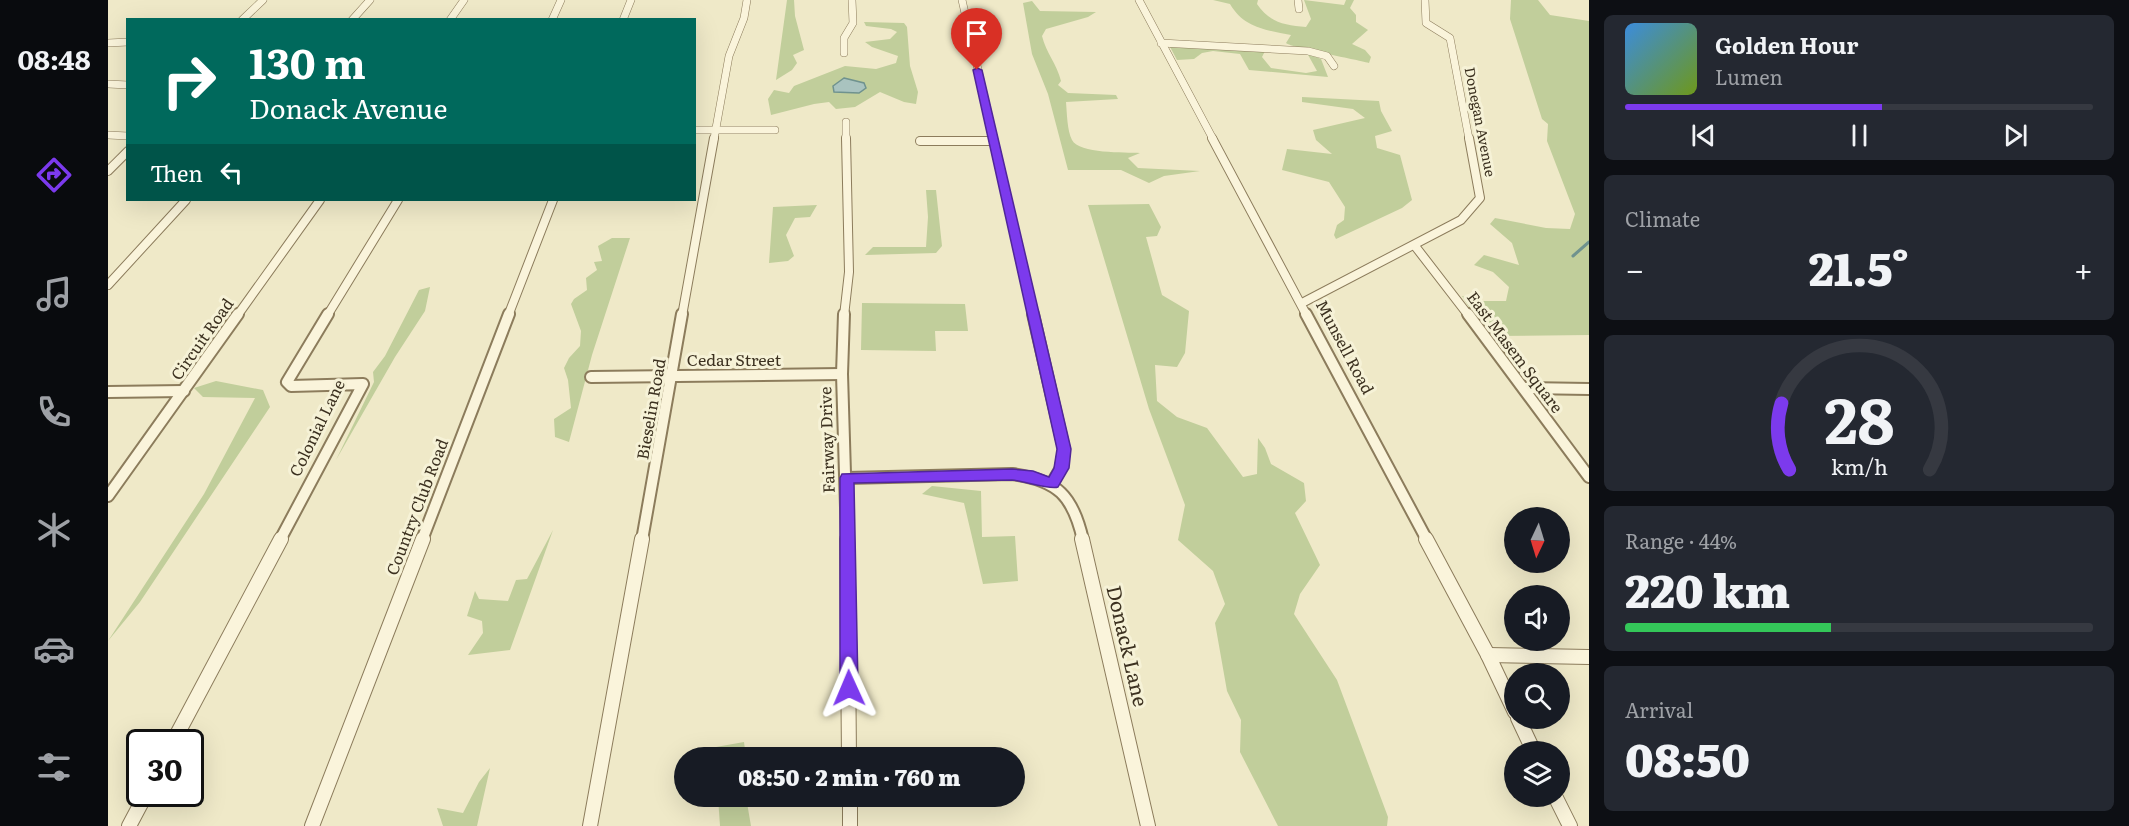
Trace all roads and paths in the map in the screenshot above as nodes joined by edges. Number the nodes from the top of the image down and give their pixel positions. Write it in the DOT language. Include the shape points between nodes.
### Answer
graph roads {
  1 [pos="263,0"];
  2 [pos="370,0"];
  3 [pos="464,0"];
  4 [pos="561,0"];
  5 [pos="631,0"];
  6 [pos="747,0"];
  7 [pos="852,0"];
  8 [pos="962,0"];
  9 [pos="1139,0"];
  10 [pos="1298,0"];
  11 [pos="1425,0"];
  12 [pos="1299,9"];
  13 [pos="244,18"];
  14 [pos="354,18"];
  15 [pos="451,18"];
  16 [pos="553,18"];
  17 [pos="624,18"];
  18 [pos="126,42"];
  19 [pos="108,43"];
  20 [pos="1161,43"];
  21 [pos="844,53"];
  22 [pos="1334,66"];
  23 [pos="111,84"];
  24 [pos="126,85"];
  25 [pos="108,89"];
  26 [pos="846,122"];
  27 [pos="696,130"];
  28 [pos="715,130"];
  29 [pos="775,130"];
  30 [pos="108,135"];
  31 [pos="126,136"];
  32 [pos="920,141"];
  33 [pos="992,141"];
  34 [pos="126,153"];
  35 [pos="108,171"];
  36 [pos="185,201"];
  37 [pos="319,201"];
  38 [pos="397,201"];
  39 [pos="553,201"];
  40 [pos="1415,246"];
  41 [pos="108,285"];
  42 [pos="1302,303"];
  43 [pos="842,374"];
  44 [pos="672,376"];
  45 [pos="591,377"];
  46 [pos="1525,388"];
  47 [pos="1589,389"];
  48 [pos="184,391"];
  49 [pos="108,392"];
  50 [pos="1589,477"];
  51 [pos="847,478"];
  52 [pos="1052,483"];
  53 [pos="108,496"];
  54 [pos="1488,655"];
  55 [pos="1589,657"];
  56 [pos="1504,689"];
  57 [pos="180,729"];
  58 [pos="849,747"];
  59 [pos="139,807"];
  60 [pos="850,807"];
  61 [pos="1560,807"];
  62 [pos="129,826"];
  63 [pos="312,826"];
  64 [pos="590,826"];
  65 [pos="850,826"];
  66 [pos="1148,826"];
  67 [pos="1570,826"];
  1 -- 13 [label="street"];
  2 -- 14 [label="street"];
  3 -- 15 [label="street"];
  4 -- 16 [label="street"];
  5 -- 17 [label="street"];
  6 -- 28 [label="street, Bieselin Road" via="729,56"];
  7 -- 21 [label="street" via="853,23 844,38"];
  8 -- 33 [label="street"];
  9 -- 20 [label="street, Munsell Road"];
  10 -- 12 [label="street"];
  11 -- 40 [label="street, Donegan Avenue" via="1426,22 1450,38 1480,198 1461,220"];
  18 -- 19 [label="street"];
  20 -- 22 [label="street" via="1308,51 1327,56"];
  20 -- 42 [label="street, Munsell Road"];
  23 -- 24 [label="street"];
  23 -- 25 [label="street"];
  26 -- 43 [label="street, Fairway Drive" via="849,272"];
  27 -- 28 [label="street"];
  28 -- 29 [label="street"];
  28 -- 44 [label="street, Bieselin Road"];
  30 -- 31 [label="street"];
  32 -- 33 [label="street"];
  33 -- 52 [label="street" via="1064,449 1061,468"];
  34 -- 35 [label="street"];
  36 -- 41 [label="street"];
  37 -- 48 [label="street, Circuit Road"];
  38 -- 57 [label="street, Colonial Lane" via="287,382 303,387 363,384"];
  39 -- 63 [label="street, Country Club Road"];
  40 -- 42 [label="street, Donegan Avenue"];
  40 -- 46 [label="street, East Masem Square"];
  42 -- 54 [label="street, Munsell Road"];
  43 -- 44 [label="street, Cedar Street"];
  43 -- 51 [label="street, Fairway Drive"];
  44 -- 45 [label="street, Cedar Street"];
  44 -- 64 [label="street, Bieselin Road"];
  46 -- 47 [label="street"];
  46 -- 50 [label="street, East Masem Square"];
  48 -- 49 [label="street"];
  48 -- 53 [label="street, Circuit Road"];
  51 -- 52 [label="street" via="1012,474"];
  51 -- 58 [label="street, Fairway Drive"];
  52 -- 66 [label="street, Donack Lane" via="1077,515"];
  54 -- 55 [label="street"];
  54 -- 56 [label="street, Munsell Road"];
  59 -- 62 [label="street"];
  60 -- 65 [label="street"];
  61 -- 67 [label="street"];
}
